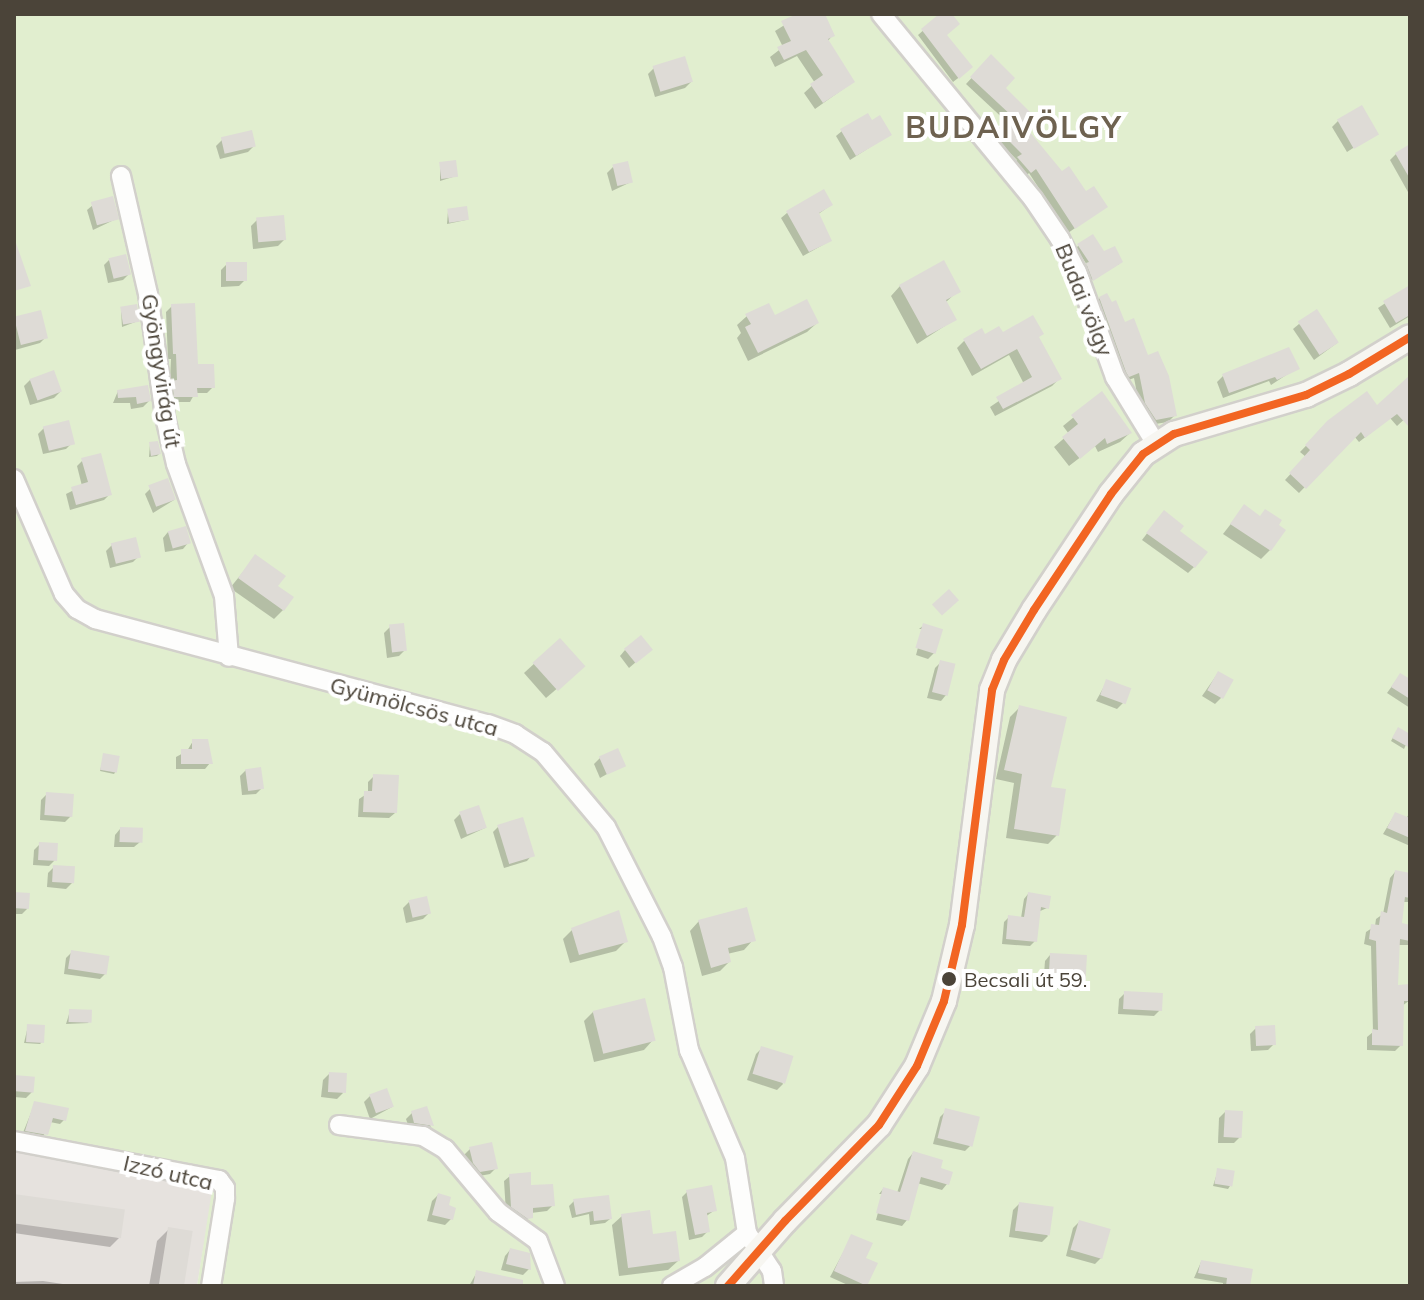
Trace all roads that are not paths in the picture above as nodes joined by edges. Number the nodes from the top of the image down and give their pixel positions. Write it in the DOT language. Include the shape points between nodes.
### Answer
graph roads {
  1 [pos="881,14"];
  2 [pos="121,176"];
  3 [pos="1410,337"];
  4 [pos="1156,444"];
  5 [pos="14,479"];
  6 [pos="229,657"];
  7 [pos="339,1125"];
  8 [pos="14,1141"];
  9 [pos="753,1241"];
  10 [pos="211,1286"];
  11 [pos="555,1286"];
  12 [pos="672,1286"];
  13 [pos="728,1286"];
  14 [pos="774,1286"];
  1 -- 4 [label="street, Budai völgy" via="1060,239 1115,377"];
  2 -- 6 [label="street, Gyöngyvirág út" via="148,294 165,417 176,464 224,596"];
  3 -- 4 [label="main road" via="1306,395"];
  4 -- 9 [label="main road" via="1131,468 1051,584 1004,660 992,690 959,939 944,1001 914,1073 869,1137"];
  5 -- 6 [label="street, Gyümölcsös utca" via="64,594 77,609 95,619"];
  6 -- 9 [label="street, Gyümölcsös utca" via="488,724 543,752 606,827 662,937 689,1050 735,1158"];
  7 -- 11 [label="street" via="423,1136 445,1149 498,1212 538,1241"];
  8 -- 10 [label="street, Izzó utca" via="219,1180 225,1199"];
  9 -- 12 [label="street"];
  9 -- 13 [label="main road"];
  9 -- 14 [label="street, Gyümölcsös utca" via="772,1271"];
}
